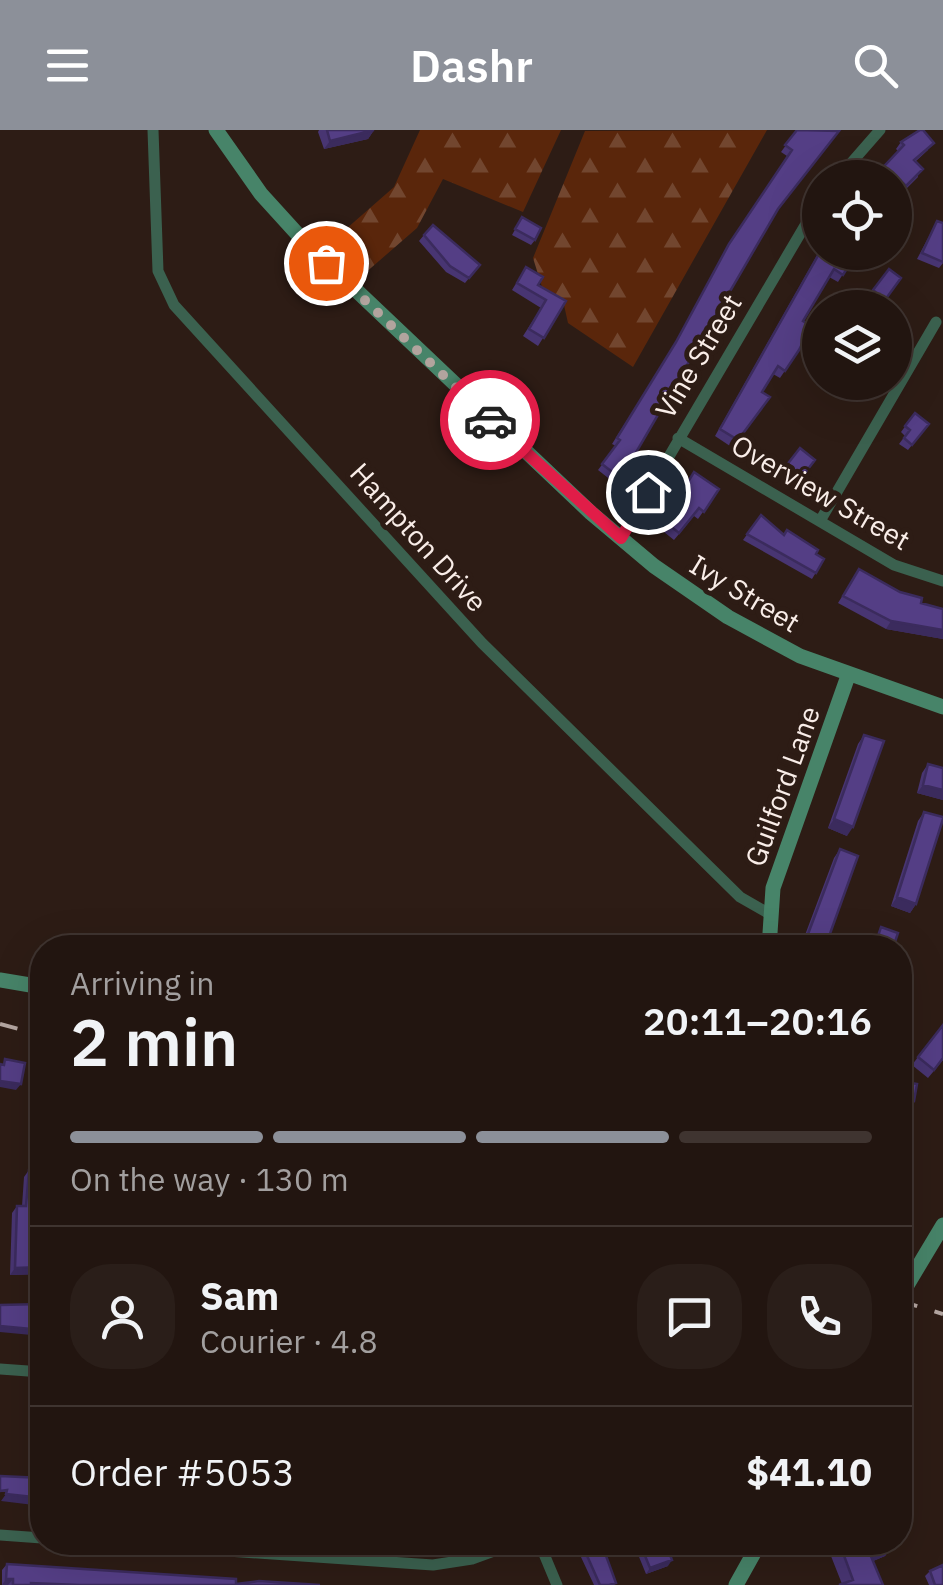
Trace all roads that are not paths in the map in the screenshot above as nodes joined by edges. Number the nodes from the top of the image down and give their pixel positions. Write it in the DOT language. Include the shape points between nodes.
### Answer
graph roads {
  1 [pos="153,130"];
  2 [pos="216,130"];
  3 [pos="880,130"];
  4 [pos="854,160"];
  5 [pos="802,230"];
  6 [pos="936,322"];
  7 [pos="678,438"];
  8 [pos="820,522"];
  9 [pos="621,538"];
  10 [pos="943,581"];
  11 [pos="848,676"];
  12 [pos="943,707"];
  13 [pos="768,913"];
  14 [pos="769,935"];
  15 [pos="0,980"];
  16 [pos="30,985"];
  17 [pos="943,1226"];
  18 [pos="912,1277"];
  19 [pos="0,1369"];
  20 [pos="30,1371"];
  21 [pos="0,1535"];
  22 [pos="30,1537"];
  23 [pos="276,1555"];
  24 [pos="483,1555"];
  25 [pos="544,1555"];
  26 [pos="753,1555"];
  27 [pos="290,1556"];
  28 [pos="557,1585"];
  29 [pos="736,1585"];
  1 -- 13 [label="street, Hampton Drive" via="158,271 174,305 525,688 740,897"];
  2 -- 9 [label="main road, Ivy Street" via="301,238"];
  3 -- 4 [label="street"];
  5 -- 7 [label="street, Vine Street"];
  6 -- 8 [label="street"];
  7 -- 8 [label="street, Overview Street"];
  7 -- 9 [label="street, Vine Street"];
  8 -- 10 [label="street, Overview Street" via="894,565"];
  9 -- 11 [label="main road, Ivy Street" via="728,617"];
  11 -- 12 [label="main road, Ivy Street"];
  11 -- 13 [label="main road, Guilford Lane"];
  13 -- 14 [label="main road, Guilford Lane"];
  15 -- 16 [label="main road"];
  17 -- 18 [label="main road"];
  19 -- 20 [label="street"];
  21 -- 22 [label="street"];
  23 -- 27 [label="street"];
  24 -- 27 [label="street" via="433,1566"];
  25 -- 28 [label="street"];
  26 -- 29 [label="main road"];
}
